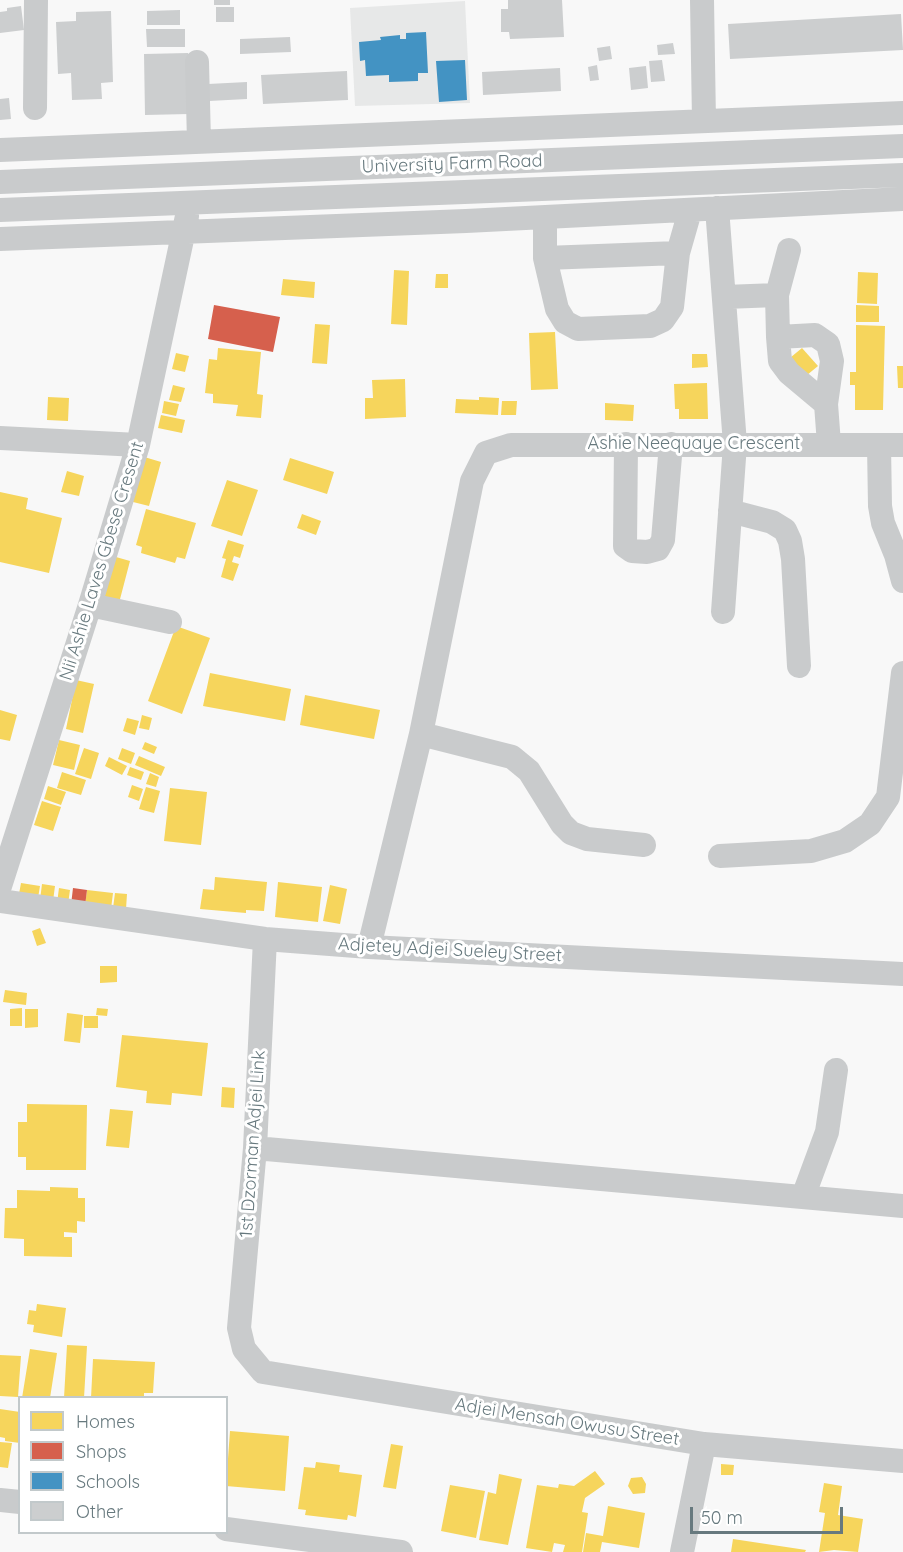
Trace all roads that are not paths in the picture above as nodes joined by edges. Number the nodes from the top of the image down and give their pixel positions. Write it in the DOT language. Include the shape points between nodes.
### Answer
graph roads {
  1 [pos="36,0"];
  2 [pos="702,0"];
  3 [pos="196,62"];
  4 [pos="35,108"];
  5 [pos="903,113"];
  6 [pos="704,121"];
  7 [pos="199,142"];
  8 [pos="903,146"];
  9 [pos="0,150"];
  10 [pos="192,174"];
  11 [pos="903,175"];
  12 [pos="0,182"];
  13 [pos="903,199"];
  14 [pos="189,203"];
  15 [pos="717,208"];
  16 [pos="0,210"];
  17 [pos="690,210"];
  18 [pos="545,217"];
  19 [pos="185,232"];
  20 [pos="0,239"];
  21 [pos="789,250"];
  22 [pos="678,253"];
  23 [pos="545,258"];
  24 [pos="777,295"];
  25 [pos="725,297"];
  26 [pos="778,337"];
  27 [pos="826,405"];
  28 [pos="0,438"];
  29 [pos="626,444"];
  30 [pos="671,444"];
  31 [pos="735,444"];
  32 [pos="829,444"];
  33 [pos="138,445"];
  34 [pos="879,445"];
  35 [pos="903,445"];
  36 [pos="730,511"];
  37 [pos="903,581"];
  38 [pos="90,605"];
  39 [pos="723,612"];
  40 [pos="170,622"];
  41 [pos="799,666"];
  42 [pos="903,673"];
  43 [pos="421,734"];
  44 [pos="644,845"];
  45 [pos="720,856"];
  46 [pos="0,886"];
  47 [pos="0,902"];
  48 [pos="265,939"];
  49 [pos="369,947"];
  50 [pos="903,974"];
  51 [pos="836,1070"];
  52 [pos="255,1149"];
  53 [pos="803,1197"];
  54 [pos="903,1206"];
  55 [pos="244,1349"];
  56 [pos="704,1444"];
  57 [pos="903,1461"];
  58 [pos="0,1500"];
  59 [pos="18,1502"];
  60 [pos="228,1529"];
  61 [pos="401,1552"];
  62 [pos="682,1552"];
  1 -- 4 [label="street"];
  2 -- 6 [label="street"];
  3 -- 7 [label="street"];
  5 -- 6 [label="street"];
  6 -- 7 [label="street"];
  7 -- 9 [label="street"];
  8 -- 10 [label="street, University Farm Road"];
  10 -- 12 [label="street, University Farm Road"];
  10 -- 14 [label="street, Nii Ashie Laves Gbese Cresent"];
  11 -- 14 [label="street, University Farm Road"];
  13 -- 15 [label="street"];
  14 -- 16 [label="street, University Farm Road"];
  14 -- 19 [label="street, Nii Ashie Laves Gbese Cresent"];
  15 -- 17 [label="street"];
  15 -- 25 [label="street"];
  17 -- 18 [label="street"];
  17 -- 22 [label="street"];
  18 -- 19 [label="street"];
  18 -- 23 [label="street"];
  19 -- 20 [label="street"];
  19 -- 33 [label="street, Nii Ashie Laves Gbese Cresent"];
  21 -- 24 [label="street"];
  22 -- 23 [label="street"];
  22 -- 23 [label="street" via="672,307 663,320 650,326 578,329 565,322 557,309"];
  24 -- 25 [label="street"];
  24 -- 26 [label="street"];
  25 -- 31 [label="street"];
  26 -- 27 [label="street" via="780,361 789,374"];
  26 -- 27 [label="street" via="815,335 828,344 832,361"];
  27 -- 32 [label="street"];
  28 -- 33 [label="street"];
  29 -- 30 [label="street, Ashie Neequaye Crescent"];
  29 -- 30 [label="street" via="625,546 647,552 658,549 663,540"];
  29 -- 43 [label="street, Ashie Neequaye Crescent" via="511,445 486,453 472,481"];
  30 -- 31 [label="street, Ashie Neequaye Crescent"];
  31 -- 32 [label="street, Ashie Neequaye Crescent"];
  31 -- 36 [label="street"];
  32 -- 34 [label="street, Ashie Neequaye Crescent"];
  33 -- 38 [label="street, Nii Ashie Laves Gbese Cresent"];
  34 -- 35 [label="street, Ashie Neequaye Crescent"];
  34 -- 37 [label="street" via="880,506"];
  36 -- 39 [label="street"];
  36 -- 41 [label="street" via="772,522 785,530 790,541"];
  38 -- 40 [label="street"];
  38 -- 46 [label="street, Nii Ashie Laves Gbese Cresent"];
  42 -- 45 [label="street" via="888,797 870,824 845,841 812,850"];
  43 -- 44 [label="street" via="512,757 529,771 562,824 572,833"];
  43 -- 49 [label="street"];
  47 -- 48 [label="street, Adjetey Adjei Sueley Street"];
  48 -- 49 [label="street, Adjetey Adjei Sueley Street"];
  48 -- 52 [label="street, 1st Dzorman Adjei Link"];
  49 -- 50 [label="street, Adjetey Adjei Sueley Street"];
  51 -- 53 [label="street" via="827,1132"];
  52 -- 53 [label="street"];
  52 -- 55 [label="street, 1st Dzorman Adjei Link" via="239,1328"];
  53 -- 54 [label="street"];
  55 -- 56 [label="street, Adjei Mensah Owusu Street" via="262,1372"];
  56 -- 57 [label="street, Adjei Mensah Owusu Street"];
  56 -- 62 [label="street"];
  58 -- 59 [label="street"];
  60 -- 61 [label="street"];
}
